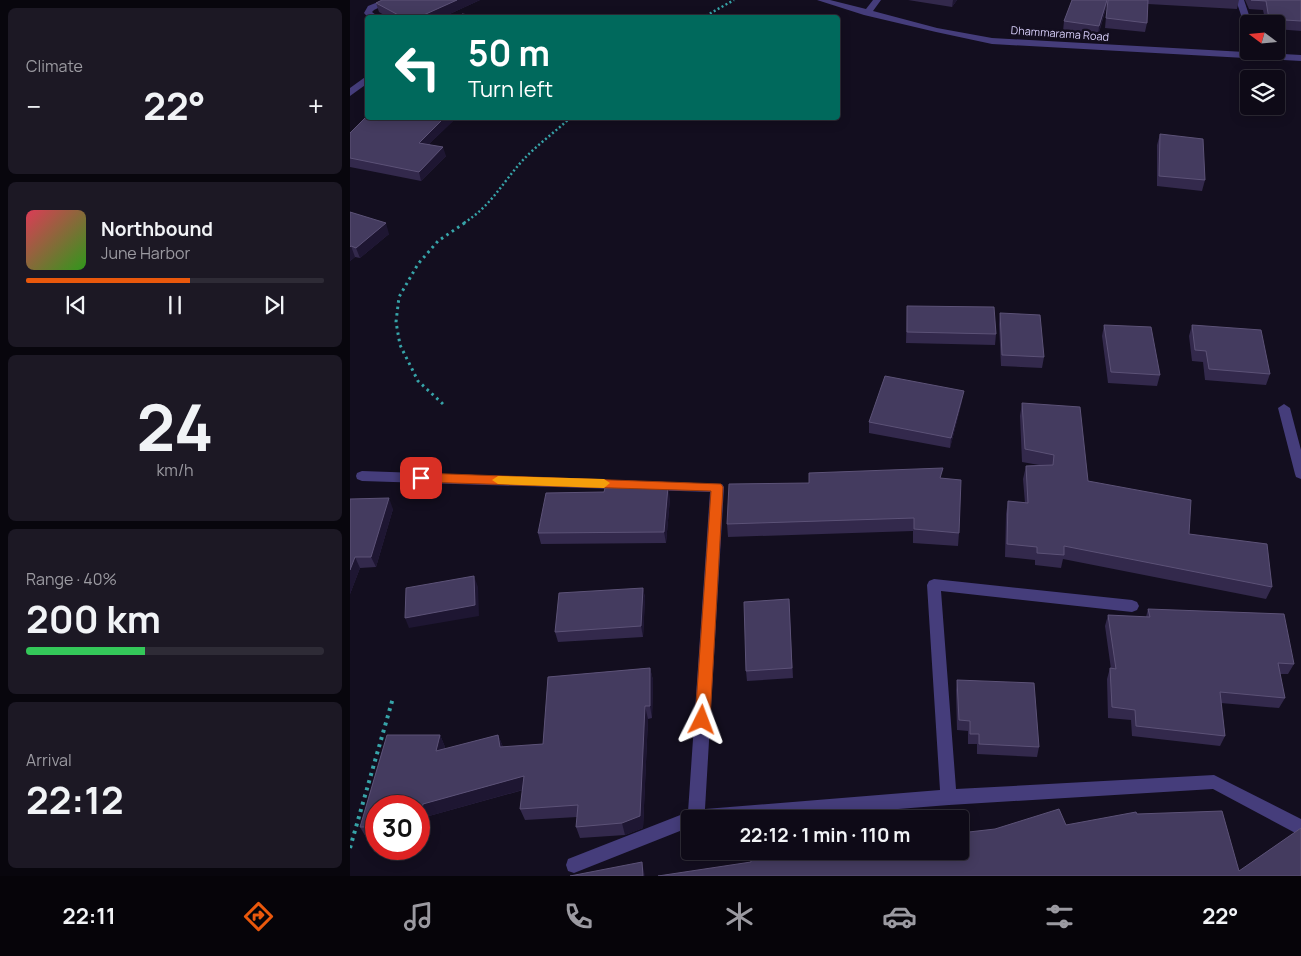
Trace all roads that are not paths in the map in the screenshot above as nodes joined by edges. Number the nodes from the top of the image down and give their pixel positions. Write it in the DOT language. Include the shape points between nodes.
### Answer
graph roads {
  1 [pos="390,0"];
  2 [pos="821,0"];
  3 [pos="877,0"];
  4 [pos="1240,0"];
  5 [pos="867,12"];
  6 [pos="371,15"];
  7 [pos="1245,15"];
  8 [pos="1240,53"];
  9 [pos="1285,57"];
  10 [pos="1301,58"];
  11 [pos="365,80"];
  12 [pos="350,93"];
  13 [pos="1284,408"];
  14 [pos="1301,474"];
  15 [pos="362,476"];
  16 [pos="1132,606"];
  17 [pos="949,797"];
  18 [pos="693,810"];
  19 [pos="790,810"];
  20 [pos="681,822"];
  21 [pos="1301,828"];
  22 [pos="574,865"];
  1 -- 6 [label="street" via="371,8 368,13"];
  2 -- 5 [label="street, Dhammarama Road"];
  3 -- 5 [label="street"];
  4 -- 7 [label="street"];
  5 -- 8 [label="street, Dhammarama Road" via="992,41"];
  9 -- 10 [label="street, Dhammarama Road"];
  11 -- 12 [label="street"];
  13 -- 14 [label="street"];
  15 -- 18 [label="street" via="717,487"];
  16 -- 17 [label="street" via="934,585"];
  17 -- 19 [label="street"];
  17 -- 21 [label="street" via="1214,782"];
  20 -- 22 [label="street"];
}
